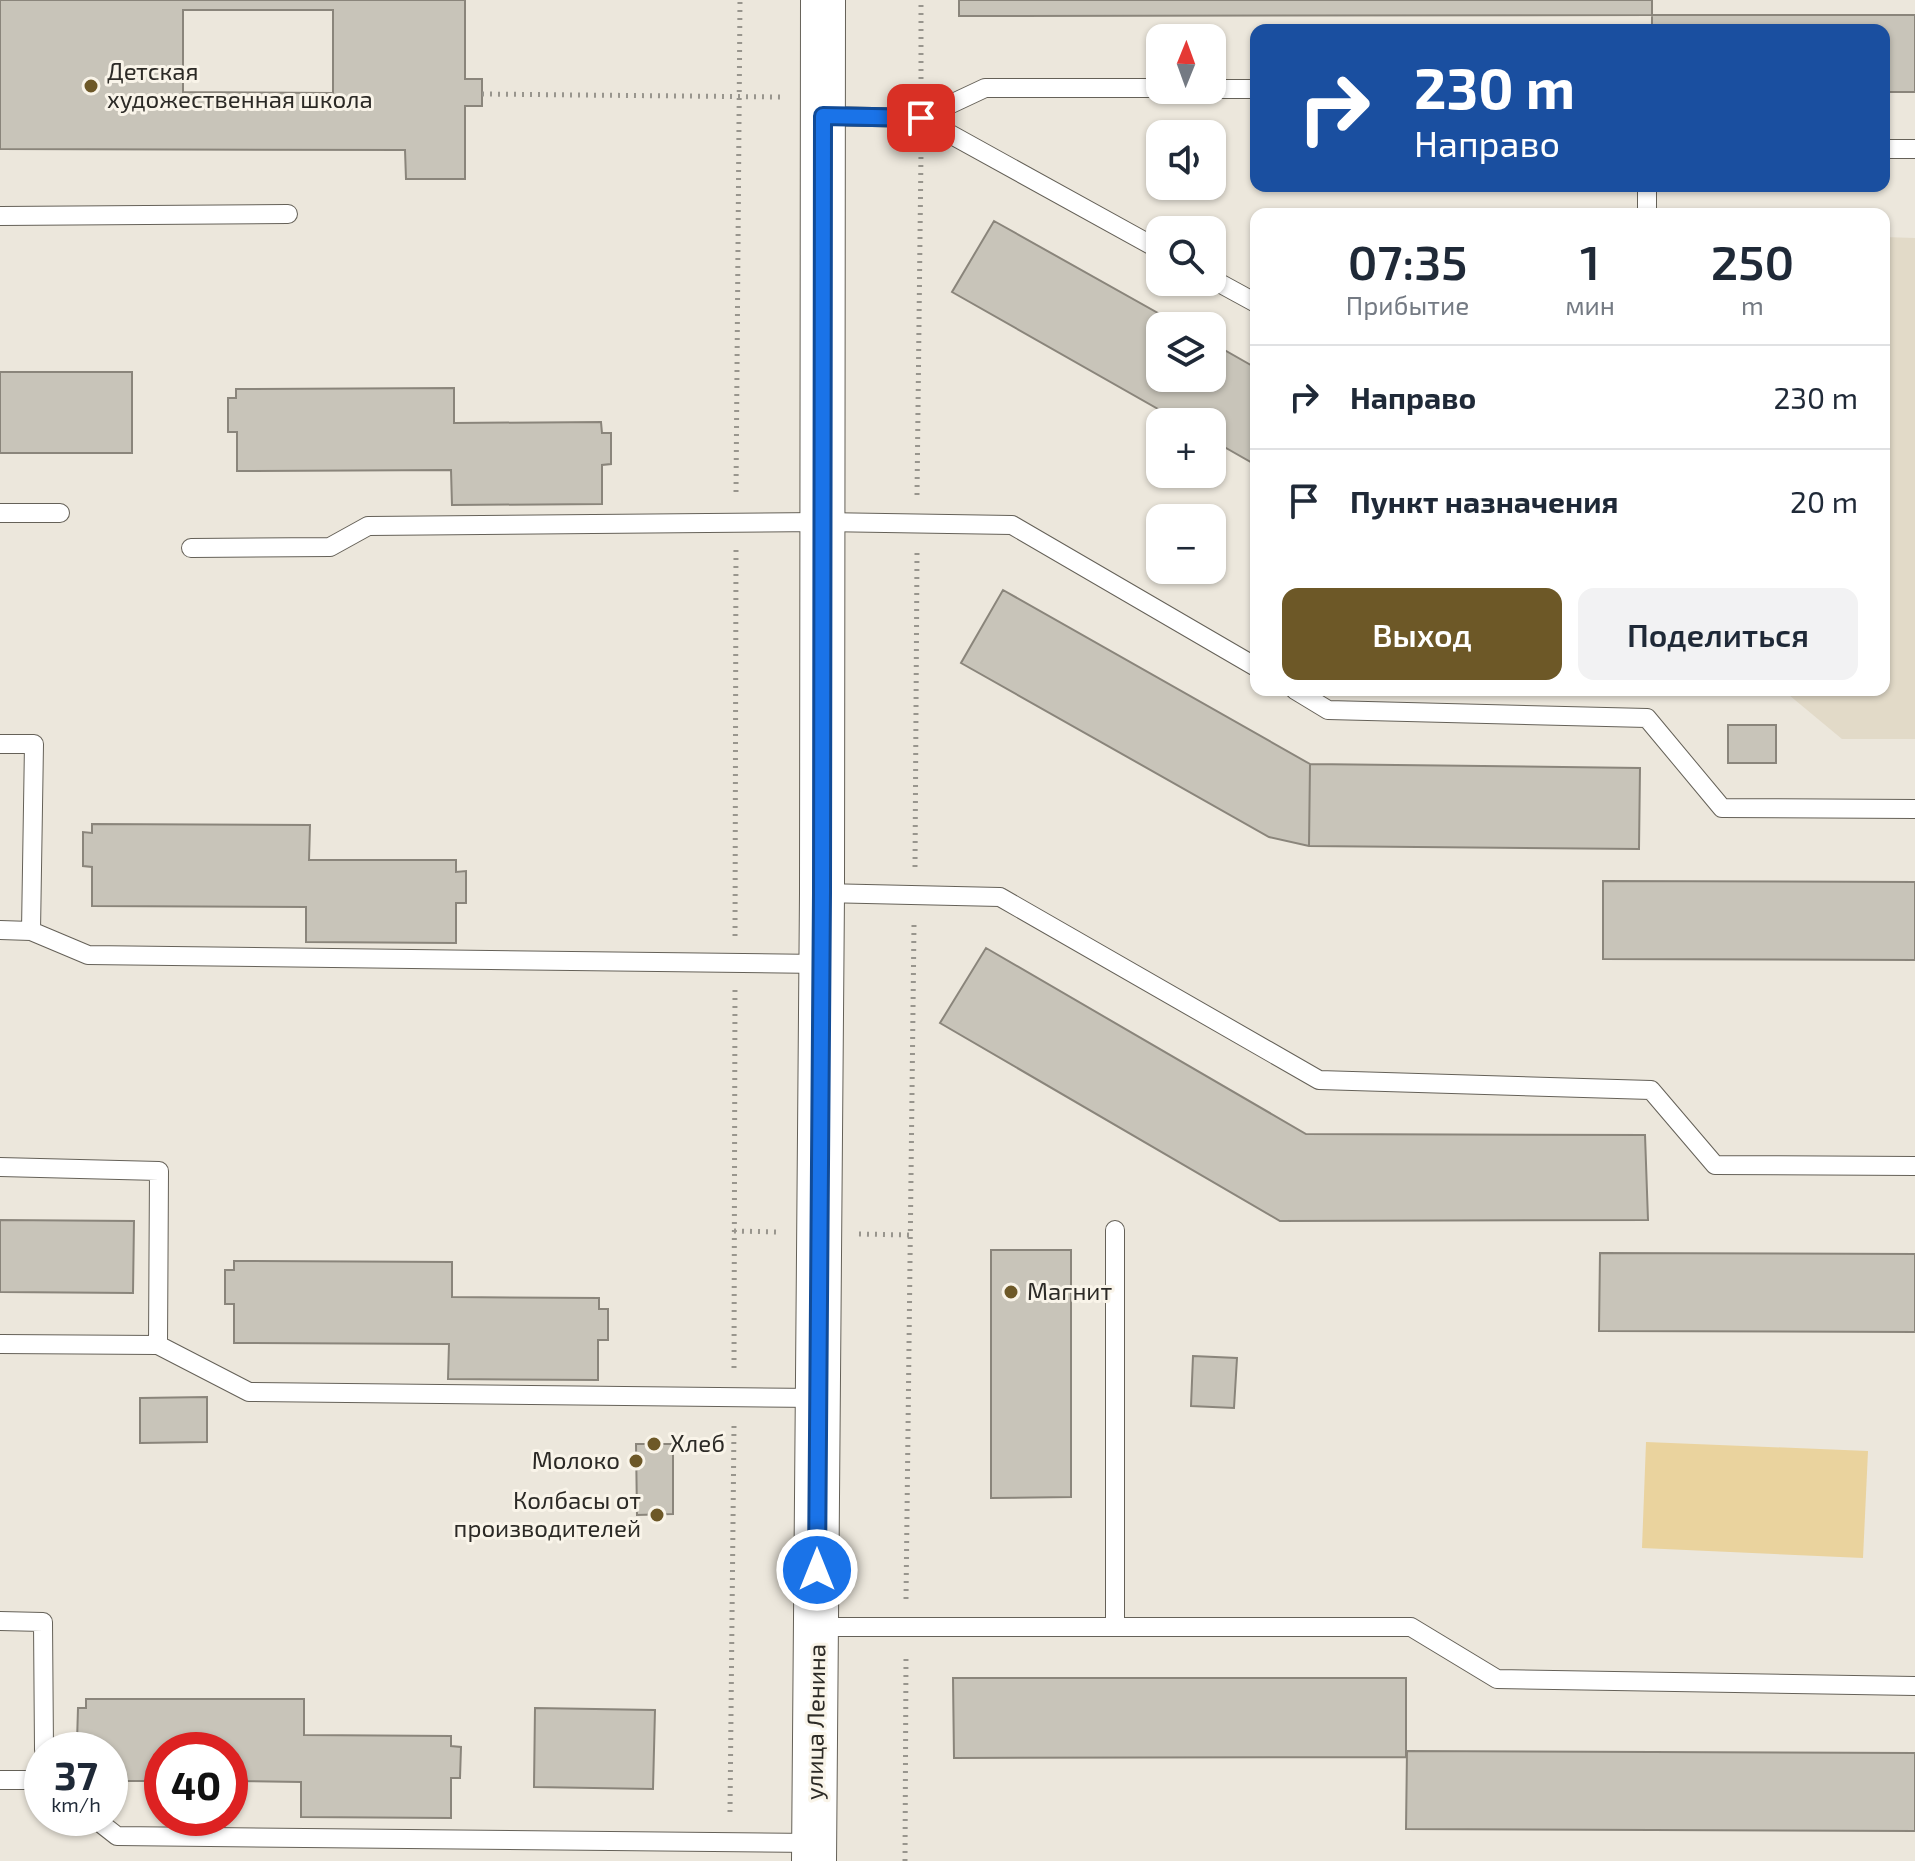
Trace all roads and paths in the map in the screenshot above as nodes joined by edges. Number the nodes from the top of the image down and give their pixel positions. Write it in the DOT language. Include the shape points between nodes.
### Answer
graph roads {
  1 [pos="823,0"];
  2 [pos="921,0"];
  3 [pos="1146,88"];
  4 [pos="1226,89"];
  5 [pos="1250,89"];
  6 [pos="482,94"];
  7 [pos="823,107"];
  8 [pos="921,118"];
  9 [pos="1890,149"];
  10 [pos="1915,149"];
  11 [pos="288,214"];
  12 [pos="0,216"];
  13 [pos="1146,242"];
  14 [pos="1226,287"];
  15 [pos="1250,300"];
  16 [pos="0,513"];
  17 [pos="60,513"];
  18 [pos="822,522"];
  19 [pos="917,523"];
  20 [pos="191,548"];
  21 [pos="1250,664"];
  22 [pos="1305,696"];
  23 [pos="0,744"];
  24 [pos="1915,809"];
  25 [pos="822,893"];
  26 [pos="915,897"];
  27 [pos="0,930"];
  28 [pos="31,931"];
  29 [pos="821,964"];
  30 [pos="1915,1166"];
  31 [pos="0,1167"];
  32 [pos="1115,1230"];
  33 [pos="854,1234"];
  34 [pos="910,1235"];
  35 [pos="0,1344"];
  36 [pos="158,1345"];
  37 [pos="817,1398"];
  38 [pos="0,1621"];
  39 [pos="817,1627"];
  40 [pos="1115,1627"];
  41 [pos="906,1628"];
  42 [pos="1915,1686"];
  43 [pos="44,1732"];
  44 [pos="0,1780"];
  45 [pos="24,1780"];
  46 [pos="117,1836"];
  47 [pos="814,1852"];
  48 [pos="905,1861"];
  1 -- 7 [label="street, улица Ленина"];
  2 -- 8 [label="path"];
  3 -- 8 [label="lane" via="985,88"];
  4 -- 5 [label="lane"];
  6 -- 7 [label="path"];
  7 -- 8 [label="lane"];
  7 -- 18 [label="street, улица Ленина"];
  8 -- 13 [label="lane"];
  8 -- 19 [label="path"];
  9 -- 10 [label="lane"];
  11 -- 12 [label="lane"];
  14 -- 15 [label="lane"];
  16 -- 17 [label="lane"];
  18 -- 19 [label="lane"];
  18 -- 20 [label="lane" via="368,526 330,547"];
  18 -- 25 [label="street, улица Ленина"];
  19 -- 21 [label="lane" via="1012,525"];
  19 -- 26 [label="path"];
  22 -- 24 [label="lane" via="1328,710 1647,718 1722,808"];
  23 -- 28 [label="lane" via="34,744"];
  25 -- 26 [label="lane"];
  25 -- 29 [label="street, улица Ленина"];
  26 -- 30 [label="lane" via="1000,897 1319,1080 1651,1090 1715,1165"];
  26 -- 34 [label="path"];
  27 -- 28 [label="lane"];
  28 -- 29 [label="lane" via="88,955"];
  29 -- 37 [label="street, улица Ленина"];
  31 -- 36 [label="lane" via="159,1171"];
  32 -- 40 [label="lane"];
  33 -- 34 [label="path"];
  34 -- 41 [label="path"];
  35 -- 36 [label="lane"];
  36 -- 37 [label="lane" via="249,1392"];
  37 -- 39 [label="street, улица Ленина"];
  38 -- 43 [label="lane" via="43,1622"];
  39 -- 41 [label="lane"];
  39 -- 47 [label="street, улица Ленина"];
  40 -- 41 [label="lane"];
  40 -- 42 [label="lane" via="1411,1627 1497,1679"];
  41 -- 48 [label="path"];
  44 -- 45 [label="lane"];
  46 -- 47 [label="lane"];
}
